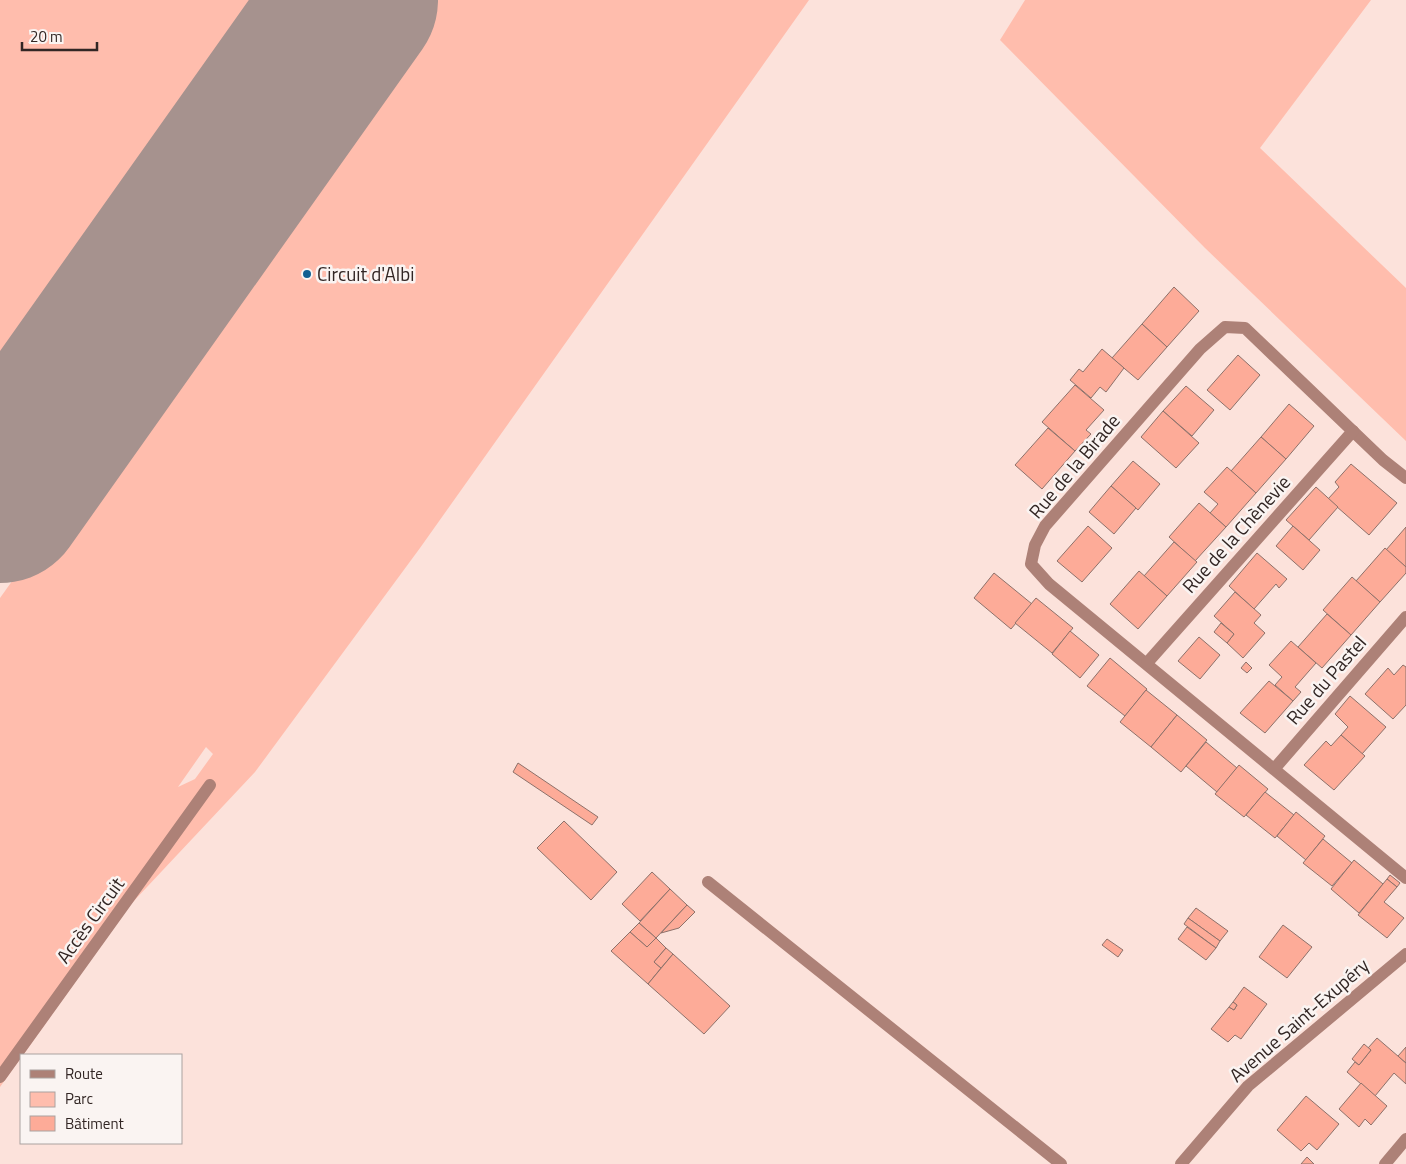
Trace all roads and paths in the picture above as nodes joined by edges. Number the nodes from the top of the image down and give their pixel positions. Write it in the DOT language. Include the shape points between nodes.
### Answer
graph roads {
  1 [pos="1353,431"];
  2 [pos="1406,478"];
  3 [pos="1406,617"];
  4 [pos="1147,663"];
  5 [pos="1274,768"];
  6 [pos="210,785"];
  7 [pos="1406,878"];
  8 [pos="708,882"];
  9 [pos="1406,954"];
  10 [pos="0,1077"];
  11 [pos="1406,1139"];
  12 [pos="1061,1164"];
  13 [pos="1181,1164"];
  14 [pos="1385,1164"];
  1 -- 2 [label="street, Rue de la Birade"];
  1 -- 4 [label="street, Rue de la Chènevie"];
  1 -- 4 [label="street, Rue de la Birade" via="1245,328 1226,327 1200,349 1045,526 1035,545 1031,564 1050,584"];
  3 -- 5 [label="street, Rue du Pastel"];
  4 -- 5 [label="street, Rue de la Birade"];
  5 -- 7 [label="street, Rue de la Birade"];
  6 -- 10 [label="street, Accès Circuit"];
  8 -- 12 [label="street"];
  9 -- 13 [label="street, Avenue Saint-Exupéry" via="1248,1086"];
  11 -- 14 [label="street"];
}
